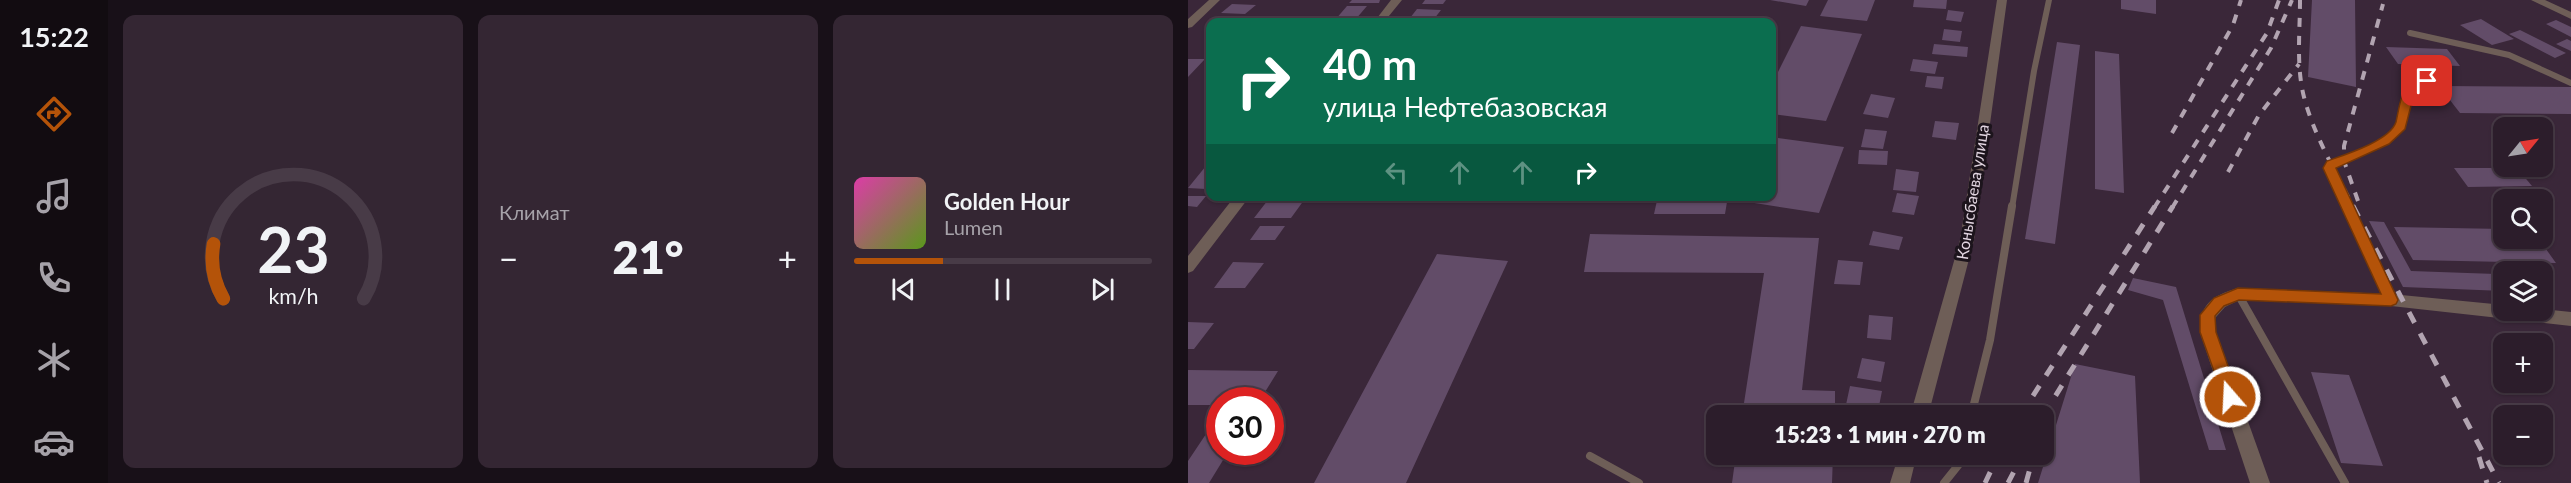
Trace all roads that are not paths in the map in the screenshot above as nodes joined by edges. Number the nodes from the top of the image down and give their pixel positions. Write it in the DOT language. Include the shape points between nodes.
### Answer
graph roads {
  1 [pos="1215,0"];
  2 [pos="1397,0"];
  3 [pos="2002,0"];
  4 [pos="2049,0"];
  5 [pos="2536,0"];
  6 [pos="2571,16"];
  7 [pos="1382,18"];
  8 [pos="1188,25"];
  9 [pos="2410,33"];
  10 [pos="2427,81"];
  11 [pos="2571,83"];
  12 [pos="1239,201"];
  13 [pos="1188,267"];
  14 [pos="2238,294"];
  15 [pos="2391,300"];
  16 [pos="2571,319"];
  17 [pos="1922,405"];
  18 [pos="1974,405"];
  19 [pos="1590,456"];
  20 [pos="1905,465"];
  21 [pos="1958,465"];
  22 [pos="1638,483"];
  23 [pos="1900,483"];
  24 [pos="1944,483"];
  25 [pos="2260,483"];
  26 [pos="2345,483"];
  1 -- 8 [label="street"];
  2 -- 7 [label="street"];
  3 -- 17 [label="street, Конысбаева улица" via="1967,240"];
  4 -- 18 [label="lane" via="1990,340"];
  5 -- 6 [label="street"];
  9 -- 11 [label="lane" via="2509,55"];
  10 -- 15 [label="lane" via="2410,88 2401,126 2385,141 2329,168"];
  12 -- 13 [label="street"];
  14 -- 15 [label="street"];
  14 -- 25 [label="street" via="2219,302 2208,315 2208,332"];
  14 -- 26 [label="lane"];
  15 -- 16 [label="street"];
  19 -- 22 [label="lane"];
  20 -- 23 [label="street"];
  21 -- 24 [label="lane"];
}
